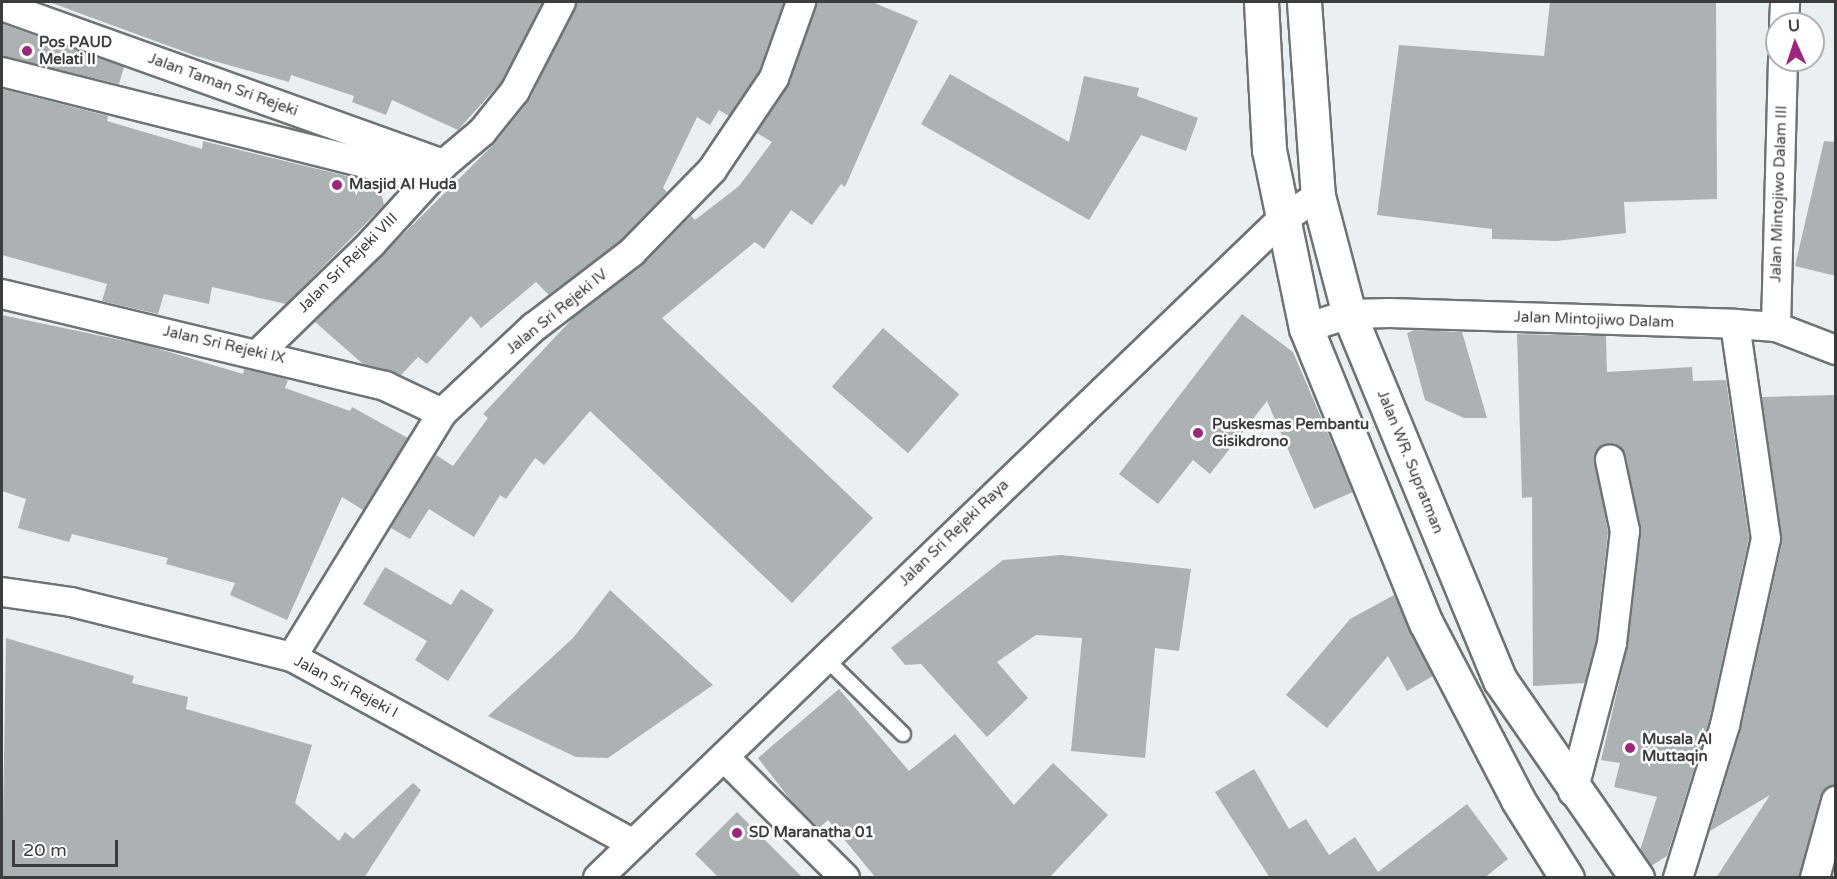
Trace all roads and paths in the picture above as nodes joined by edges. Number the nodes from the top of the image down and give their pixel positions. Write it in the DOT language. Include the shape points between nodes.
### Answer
graph roads {
  1 [pos="561,2"];
  2 [pos="801,2"];
  3 [pos="1261,2"];
  4 [pos="1304,2"];
  5 [pos="2,6"];
  6 [pos="2,72"];
  7 [pos="1783,72"];
  8 [pos="436,171"];
  9 [pos="1318,196"];
  10 [pos="1280,221"];
  11 [pos="2,294"];
  12 [pos="1348,314"];
  13 [pos="1735,324"];
  14 [pos="1776,327"];
  15 [pos="1306,328"];
  16 [pos="1836,350"];
  17 [pos="260,352"];
  18 [pos="442,413"];
  19 [pos="1610,460"];
  20 [pos="2,592"];
  21 [pos="292,657"];
  22 [pos="825,658"];
  23 [pos="903,734"];
  24 [pos="724,757"];
  25 [pos="1573,792"];
  26 [pos="1836,801"];
  27 [pos="630,842"];
  28 [pos="597,878"];
  29 [pos="845,878"];
  30 [pos="1567,878"];
  31 [pos="1637,878"];
  32 [pos="1678,878"];
  33 [pos="1815,878"];
  1 -- 8 [label="street, Jalan Sri Rejeki VIII" via="515,91 482,132"];
  2 -- 18 [label="street, Jalan Sri Rejeki IV" via="774,78 712,170 632,252 534,327"];
  3 -- 10 [label="main road" via="1269,150"];
  4 -- 9 [label="main road, Jalan WR. Supratman"];
  5 -- 8 [label="street, Jalan Taman Sri Rejeki"];
  6 -- 8 [label="street"];
  7 -- 14 [label="street, Jalan Mintojiwo Dalam III"];
  8 -- 17 [label="street, Jalan Sri Rejeki VIII" via="371,244"];
  9 -- 10 [label="street, Jalan Sri Rejeki Raya"];
  9 -- 12 [label="main road, Jalan WR. Supratman"];
  10 -- 15 [label="main road"];
  10 -- 22 [label="street, Jalan Sri Rejeki Raya"];
  11 -- 17 [label="street, Jalan Sri Rejeki IX"];
  12 -- 13 [label="street, Jalan Mintojiwo Dalam"];
  12 -- 15 [label="street, Jalan Mintojiwo Dalam"];
  12 -- 25 [label="main road, Jalan WR. Supratman" via="1500,680"];
  13 -- 14 [label="street, Jalan Mintojiwo Dalam"];
  13 -- 32 [label="street" via="1766,539 1725,725"];
  14 -- 16 [label="street, Jalan Mintojiwo Dalam"];
  15 -- 30 [label="main road" via="1426,623 1518,800"];
  17 -- 18 [label="street, Jalan Sri Rejeki IX" via="386,386"];
  18 -- 21 [label="street, Jalan Sri Rejeki IV"];
  19 -- 25 [label="street" via="1625,531 1612,643"];
  20 -- 21 [label="street, Jalan Sri Rejeki I" via="71,602"];
  21 -- 27 [label="street, Jalan Sri Rejeki I"];
  22 -- 23 [label="lane"];
  22 -- 24 [label="street, Jalan Sri Rejeki Raya"];
  24 -- 27 [label="street, Jalan Sri Rejeki Raya"];
  24 -- 29 [label="street"];
  25 -- 31 [label="main road, Jalan WR. Supratman"];
  26 -- 33 [label="street"];
  27 -- 28 [label="street, Jalan Sri Rejeki Raya"];
}
